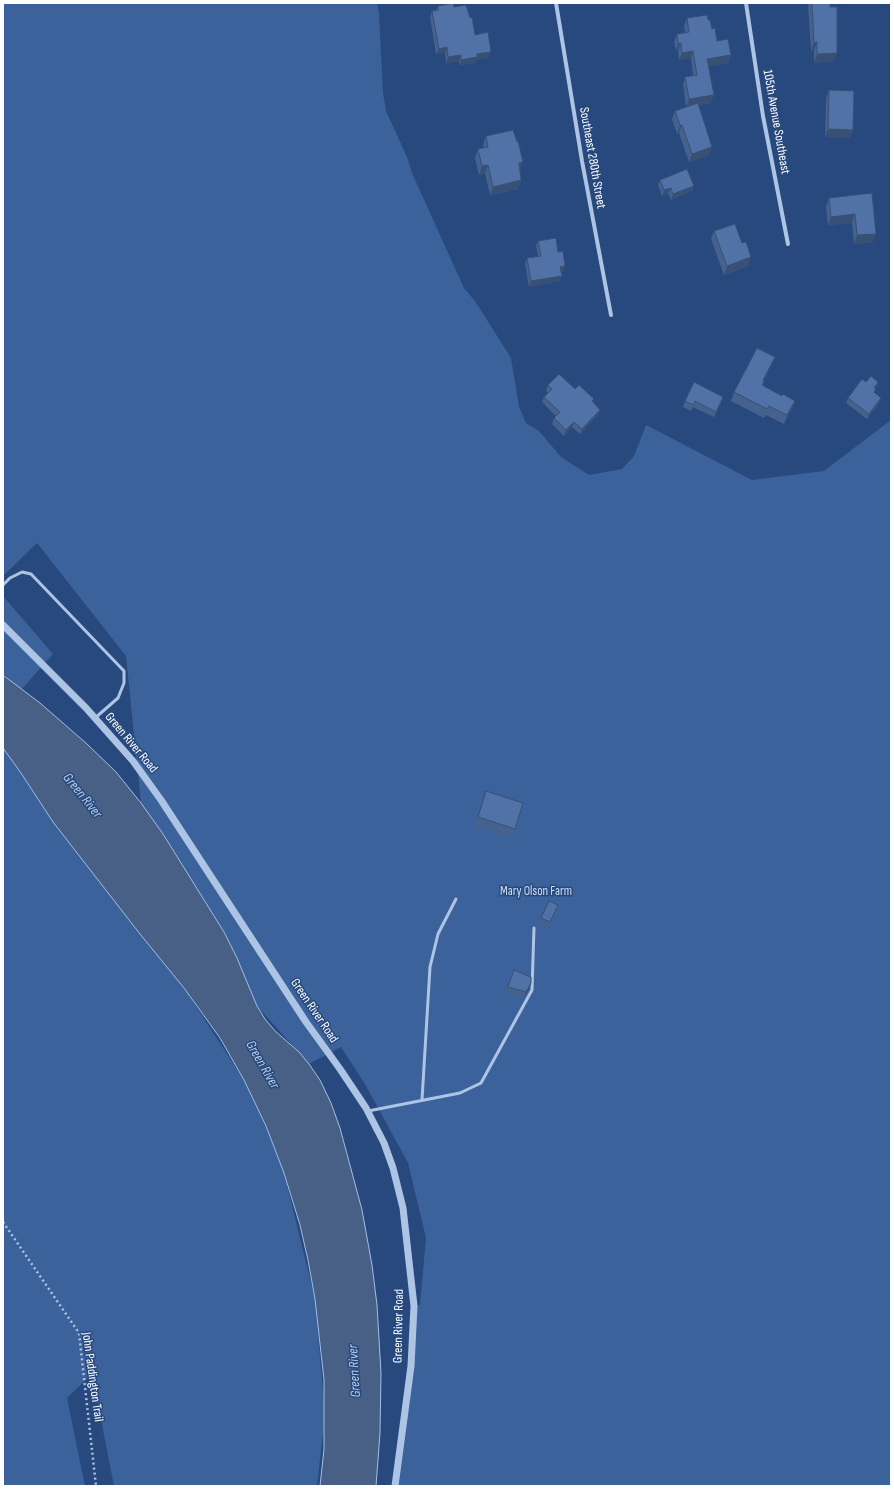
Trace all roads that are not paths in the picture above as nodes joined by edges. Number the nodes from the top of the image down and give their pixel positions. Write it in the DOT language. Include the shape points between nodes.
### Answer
graph roads {
  1 [pos="556,3"];
  2 [pos="746,3"];
  3 [pos="788,244"];
  4 [pos="611,315"];
  5 [pos="3,585"];
  6 [pos="3,625"];
  7 [pos="95,718"];
  8 [pos="456,899"];
  9 [pos="534,928"];
  10 [pos="422,1100"];
  11 [pos="368,1111"];
  12 [pos="395,1486"];
  1 -- 4 [label="street, Southeast 280th Street"];
  2 -- 3 [label="street, 105th Avenue Southeast" via="763,116"];
  5 -- 7 [label="lane" via="22,572 31,574 124,671 124,683 118,698"];
  6 -- 7 [label="street, Green River Road"];
  7 -- 11 [label="street, Green River Road" via="161,800 306,1022"];
  8 -- 10 [label="lane" via="438,934 430,967"];
  9 -- 10 [label="lane" via="532,990 481,1083 460,1093"];
  10 -- 11 [label="lane"];
  11 -- 12 [label="street, Green River Road" via="384,1143 403,1208 414,1306 411,1366"];
}
